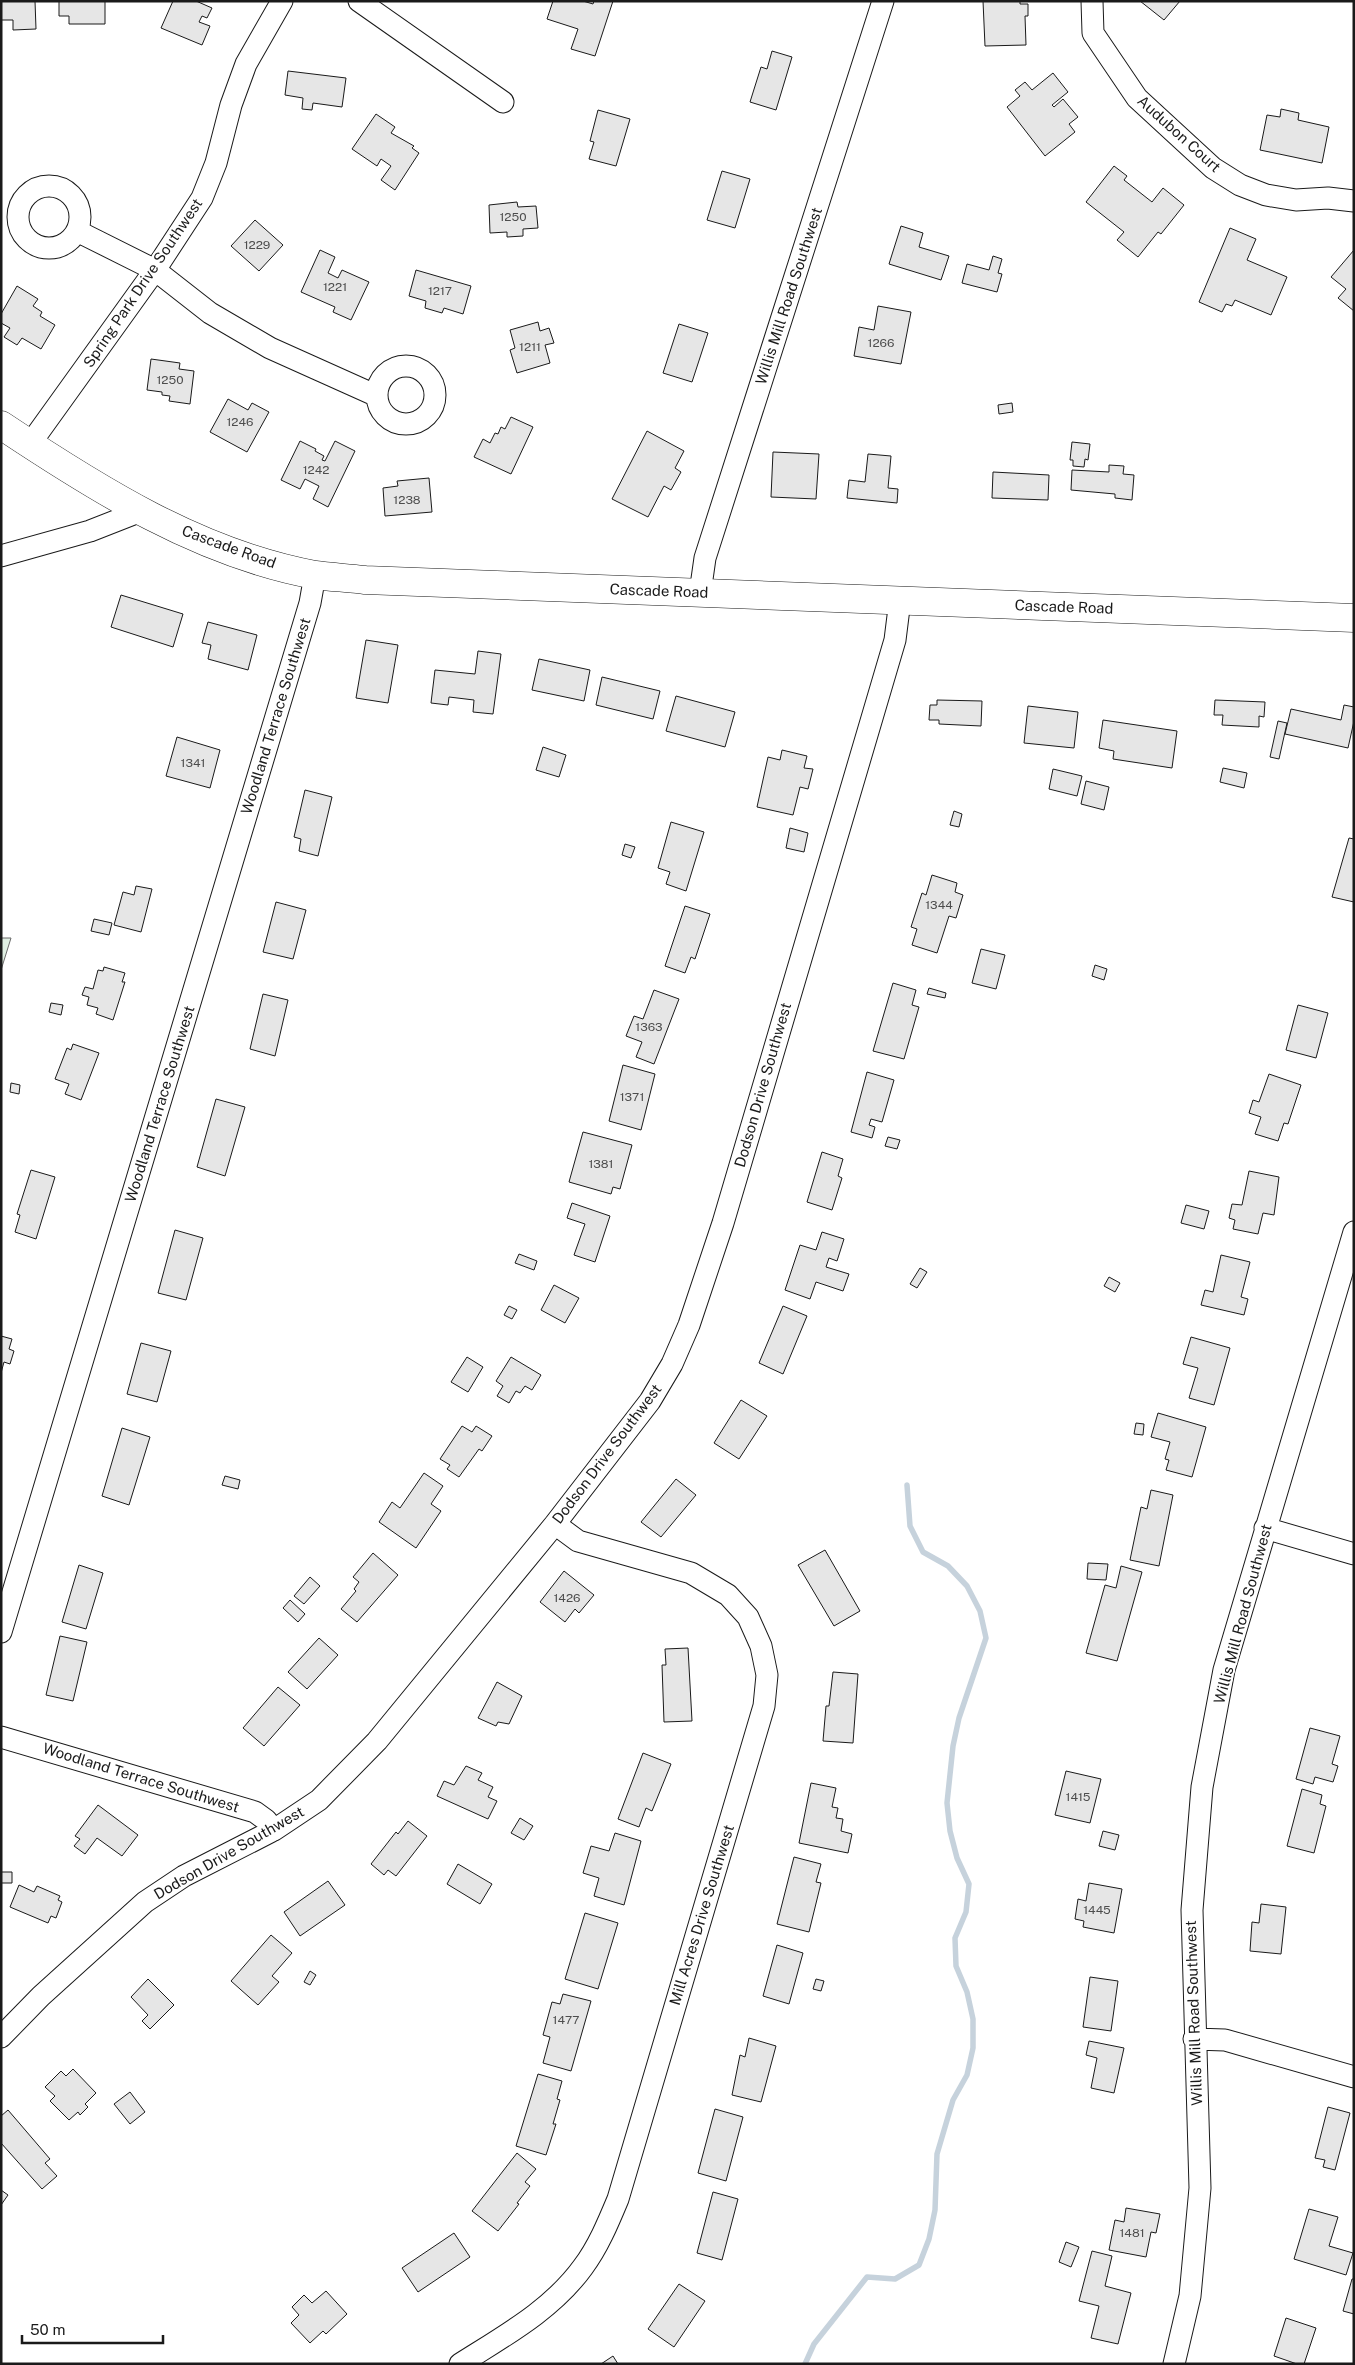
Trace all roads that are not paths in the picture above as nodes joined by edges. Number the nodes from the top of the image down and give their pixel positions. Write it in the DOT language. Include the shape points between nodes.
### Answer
graph roads {
  1 [pos="282,1"];
  2 [pos="359,1"];
  3 [pos="883,1"];
  4 [pos="1092,1"];
  5 [pos="503,102"];
  6 [pos="1354,201"];
  7 [pos="77,231"];
  8 [pos="155,270"];
  9 [pos="376,396"];
  10 [pos="1,425"];
  11 [pos="30,444"];
  12 [pos="141,511"];
  13 [pos="1,556"];
  14 [pos="315,574"];
  15 [pos="700,593"];
  16 [pos="900,600"];
  17 [pos="1354,618"];
  18 [pos="1354,1232"];
  19 [pos="555,1524"];
  20 [pos="1265,1528"];
  21 [pos="1354,1554"];
  22 [pos="1,1632"];
  23 [pos="1,1736"];
  24 [pos="274,1830"];
  25 [pos="1,2037"];
  26 [pos="1194,2039"];
  27 [pos="1354,2077"];
  28 [pos="460,2364"];
  29 [pos="1174,2364"];
  1 -- 8 [label="street, Spring Park Drive Southwest" via="246,64 202,198"];
  2 -- 5 [label="street"];
  3 -- 15 [label="street, Willis Mill Road Southwest" via="705,558"];
  4 -- 6 [label="street, Audubon Court" via="1093,33 1137,98 1213,168 1240,185 1266,195 1296,200 1328,198"];
  7 -- 8 [label="street"];
  8 -- 9 [label="street" via="210,313 270,348"];
  8 -- 11 [label="street, Spring Park Drive Southwest"];
  10 -- 11 [label="main road, Cascade Road"];
  11 -- 12 [label="main road, Cascade Road" via="107,494"];
  12 -- 13 [label="street" via="90,531"];
  12 -- 14 [label="main road, Cascade Road" via="253,559"];
  14 -- 15 [label="main road, Cascade Road" via="364,580"];
  14 -- 22 [label="street, Woodland Terrace Southwest" via="307,612"];
  15 -- 16 [label="main road, Cascade Road"];
  16 -- 17 [label="main road, Cascade Road"];
  16 -- 19 [label="street, Dodson Drive Southwest" via="895,640 723,1223 689,1325 672,1364 650,1401"];
  18 -- 20 [label="street, Willis Mill Road Southwest"];
  19 -- 24 [label="street, Dodson Drive Southwest" via="377,1740 319,1800"];
  19 -- 28 [label="street, Mill Acres Drive Southwest" via="578,1541 691,1573 728,1595 748,1617 762,1646 767,1674 764,1706 618,2199 605,2231 583,2268 554,2300"];
  20 -- 21 [label="street"];
  20 -- 26 [label="street, Willis Mill Road Southwest" via="1224,1670 1202,1787 1192,1910"];
  23 -- 24 [label="street, Woodland Terrace Southwest" via="255,1812"];
  24 -- 25 [label="street, Dodson Drive Southwest" via="184,1876 145,1902"];
  26 -- 27 [label="street" via="1225,2040"];
  26 -- 29 [label="street, Willis Mill Road Southwest" via="1200,2188 1190,2296"];
}
